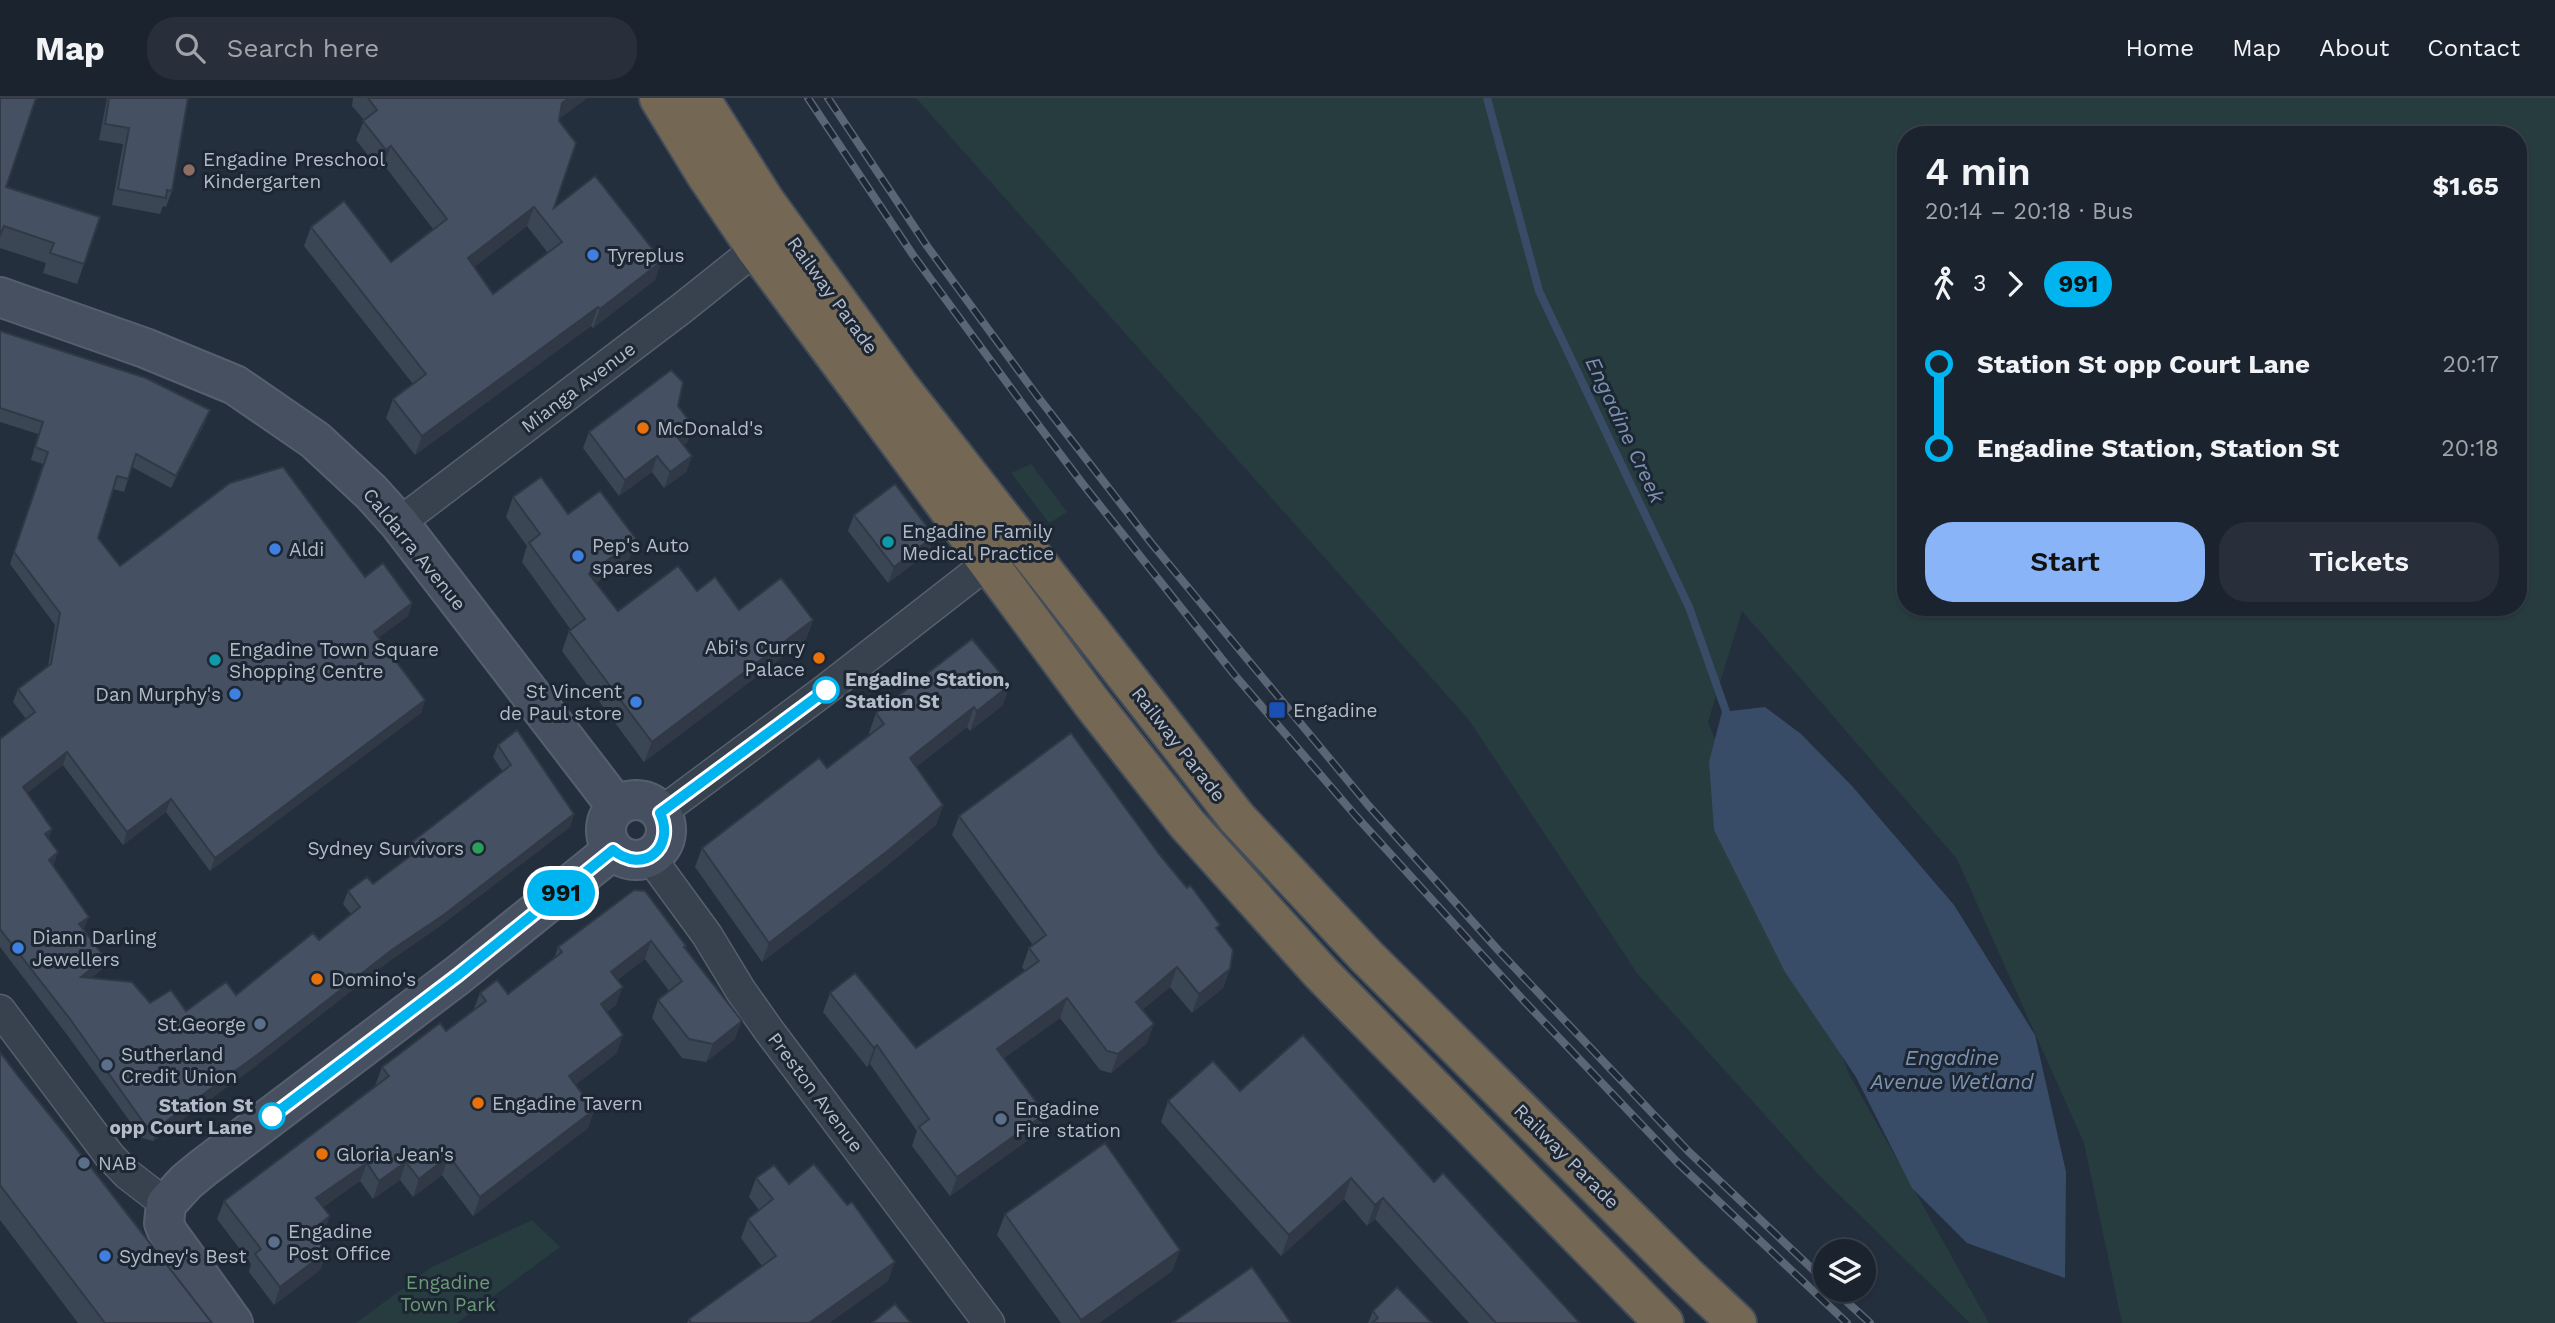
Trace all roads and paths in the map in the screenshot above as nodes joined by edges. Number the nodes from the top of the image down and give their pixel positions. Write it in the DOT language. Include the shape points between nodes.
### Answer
graph roads {
  1 [pos="659,98"];
  2 [pos="700,98"];
  3 [pos="756,249"];
  4 [pos="0,297"];
  5 [pos="399,523"];
  6 [pos="988,563"];
  7 [pos="617,807"];
  8 [pos="660,813"];
  9 [pos="613,850"];
  10 [pos="650,857"];
  11 [pos="0,1010"];
  12 [pos="166,1204"];
  13 [pos="233,1323"];
  14 [pos="989,1323"];
  15 [pos="1664,1323"];
  16 [pos="1737,1323"];
  1 -- 3 [label="highway, Railway Parade"];
  2 -- 16 [label="highway, Railway Parade" via="765,201 899,386 1237,818 1366,956"];
  3 -- 5 [label="street, Mianga Avenue"];
  3 -- 6 [label="highway, Railway Parade"];
  4 -- 5 [label="street, Caldarra Avenue" via="235,385 315,440"];
  5 -- 7 [label="street, Caldarra Avenue"];
  6 -- 8 [label="street"];
  6 -- 15 [label="highway, Railway Parade" via="1187,824 1259,906"];
  7 -- 8 [label="street" via="635,800"];
  7 -- 9 [label="street" via="606,823"];
  8 -- 10 [label="street" via="665,823 663,843"];
  9 -- 10 [label="street" via="630,860"];
  9 -- 12 [label="street" via="458,975 203,1168"];
  10 -- 14 [label="street, Preston Avenue" via="770,1032"];
  11 -- 12 [label="street" via="109,1155"];
  12 -- 13 [label="street" via="168,1233"];
}
